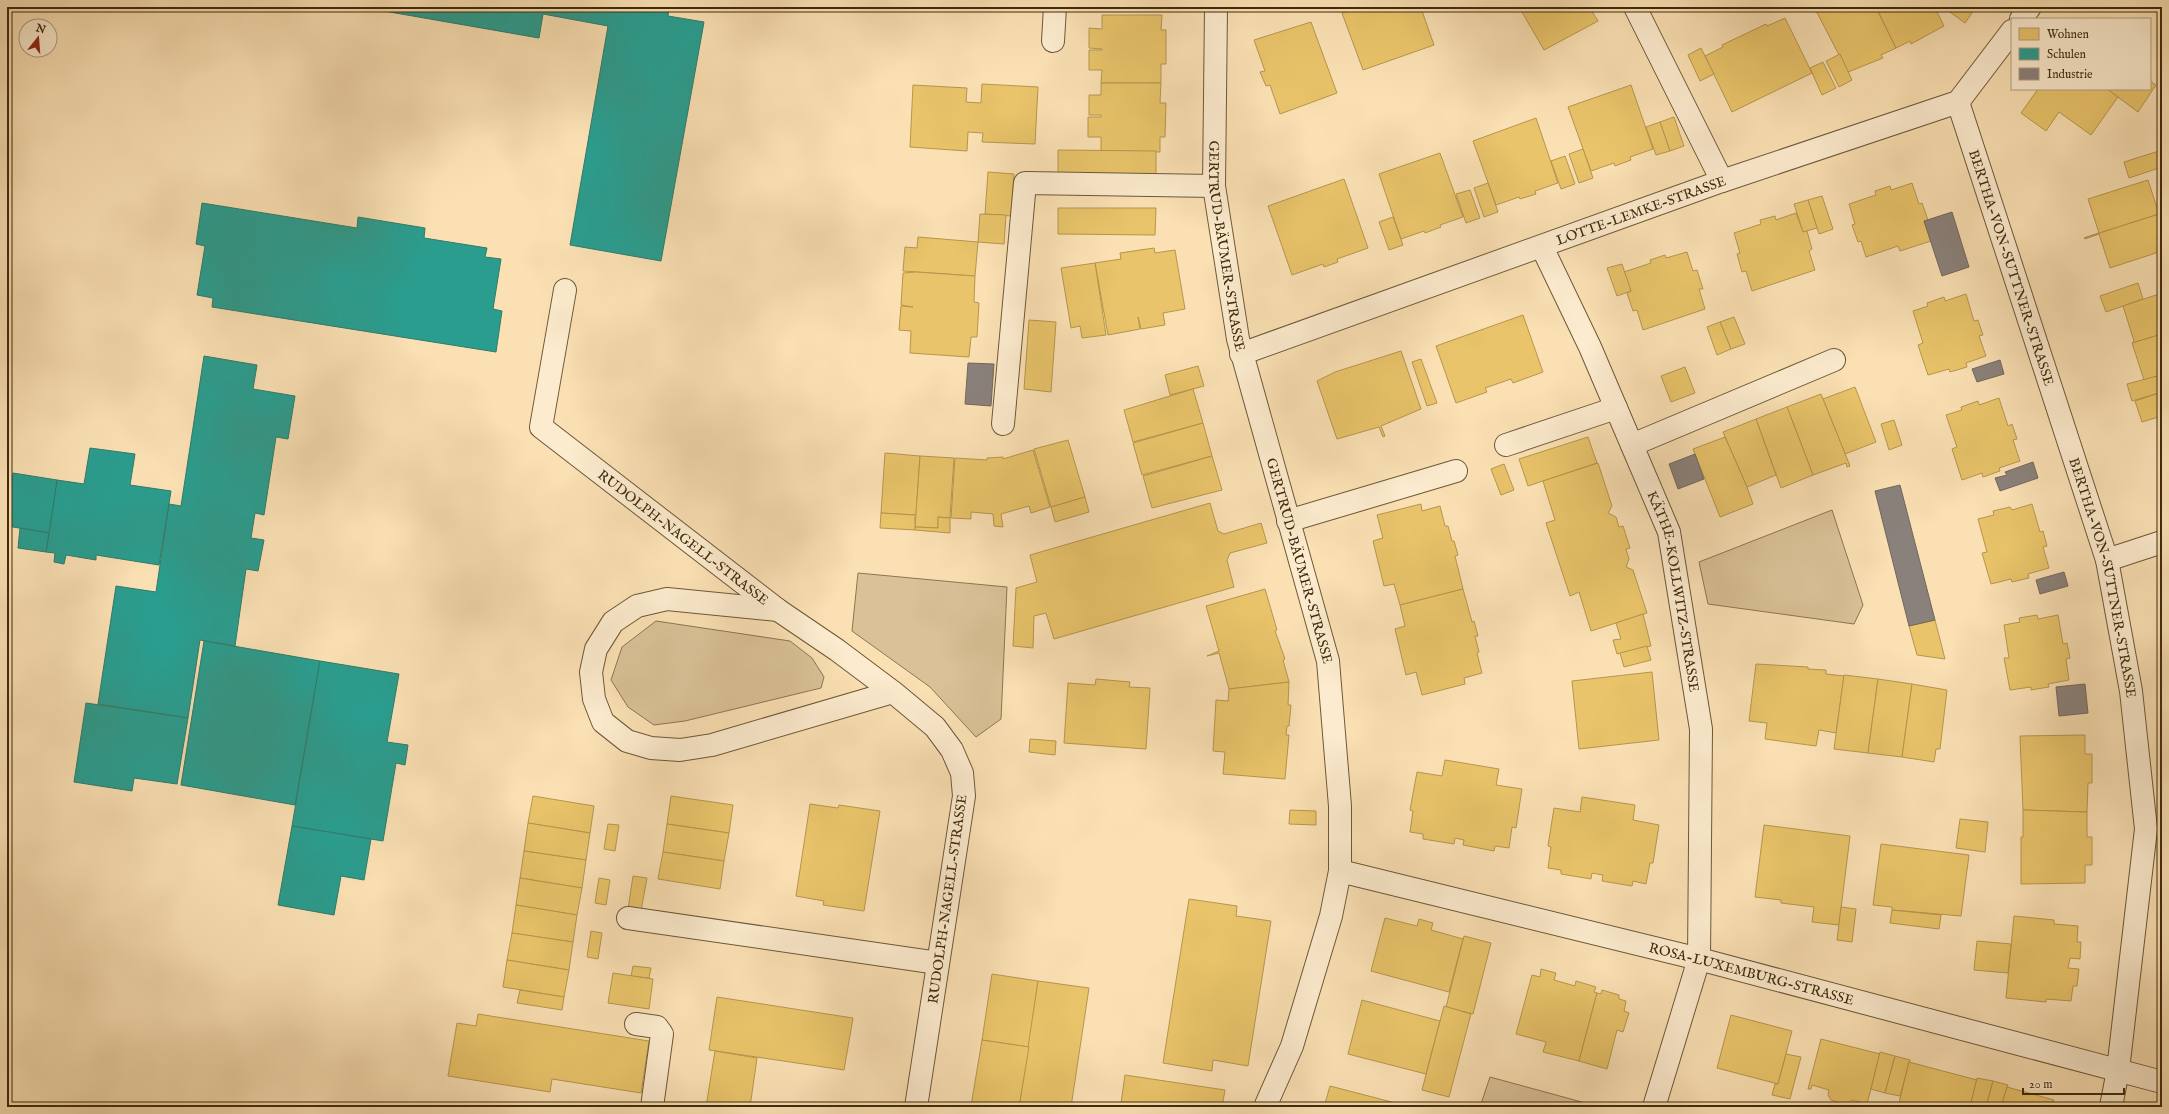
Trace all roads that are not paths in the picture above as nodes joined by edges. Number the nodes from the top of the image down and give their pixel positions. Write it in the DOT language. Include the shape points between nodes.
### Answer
graph roads {
  1 [pos="1055,7"];
  2 [pos="1216,7"];
  3 [pos="1635,7"];
  4 [pos="2030,7"];
  5 [pos="2022,18"];
  6 [pos="2011,32"];
  7 [pos="1053,41"];
  8 [pos="1958,102"];
  9 [pos="1722,181"];
  10 [pos="1214,186"];
  11 [pos="1542,247"];
  12 [pos="565,290"];
  13 [pos="1241,354"];
  14 [pos="1834,360"];
  15 [pos="1616,408"];
  16 [pos="1003,424"];
  17 [pos="1506,445"];
  18 [pos="1632,445"];
  19 [pos="1456,471"];
  20 [pos="1288,521"];
  21 [pos="2162,542"];
  22 [pos="2107,560"];
  23 [pos="778,610"];
  24 [pos="893,692"];
  25 [pos="1340,871"];
  26 [pos="628,918"];
  27 [pos="1698,959"];
  28 [pos="938,963"];
  29 [pos="636,1024"];
  30 [pos="2118,1070"];
  31 [pos="2162,1082"];
  32 [pos="652,1107"];
  33 [pos="916,1107"];
  34 [pos="1265,1107"];
  35 [pos="1654,1107"];
  36 [pos="2110,1107"];
  1 -- 7 [label="street"];
  2 -- 10 [label="street, GERTRUD-BÄUMER-STRASSE"];
  3 -- 9 [label="street"];
  4 -- 5 [label="street"];
  6 -- 8 [label="street"];
  8 -- 9 [label="street, LOTTE-LEMKE-STRASSE"];
  8 -- 22 [label="street, BERTHA-VON-SUTTNER-STRASSE"];
  9 -- 11 [label="street, LOTTE-LEMKE-STRASSE"];
  10 -- 13 [label="street, GERTRUD-BÄUMER-STRASSE"];
  10 -- 16 [label="street" via="1026,183"];
  11 -- 13 [label="street, LOTTE-LEMKE-STRASSE"];
  11 -- 15 [label="street, KÄTHE-KOLLWITZ-STRASSE"];
  12 -- 23 [label="street, RUDOLPH-NAGELL-STRASSE" via="541,427"];
  13 -- 20 [label="street, GERTRUD-BÄUMER-STRASSE"];
  14 -- 18 [label="street"];
  15 -- 17 [label="street"];
  15 -- 18 [label="street, KÄTHE-KOLLWITZ-STRASSE"];
  18 -- 27 [label="street, KÄTHE-KOLLWITZ-STRASSE" via="1668,532 1701,729"];
  19 -- 20 [label="street"];
  20 -- 25 [label="street, GERTRUD-BÄUMER-STRASSE" via="1328,660 1340,806"];
  21 -- 22 [label="street"];
  22 -- 30 [label="street, BERTHA-VON-SUTTNER-STRASSE" via="2131,691 2146,828"];
  23 -- 24 [label="street, RUDOLPH-NAGELL-STRASSE"];
  23 -- 24 [label="street, RUDOLPH-NAGELL-STRASSE" via="667,599 637,606 613,622 596,650 591,672 594,699 603,722 627,740 651,748 680,750 712,745"];
  24 -- 28 [label="street, RUDOLPH-NAGELL-STRASSE" via="935,727 952,750 962,774 964,796"];
  25 -- 27 [label="street, ROSA-LUXEMBURG-STRASSE"];
  25 -- 34 [label="street, GERTRUD-BÄUMER-STRASSE" via="1331,916 1292,1046"];
  26 -- 28 [label="street"];
  27 -- 30 [label="street, ROSA-LUXEMBURG-STRASSE"];
  27 -- 35 [label="street, KÄTHE-KOLLWITZ-STRASSE"];
  28 -- 33 [label="street, RUDOLPH-NAGELL-STRASSE"];
  29 -- 32 [label="street" via="657,1027 662,1034"];
  30 -- 31 [label="street, ROSA-LUXEMBURG-STRASSE"];
  30 -- 36 [label="street, BERTHA-VON-SUTTNER-STRASSE"];
}
